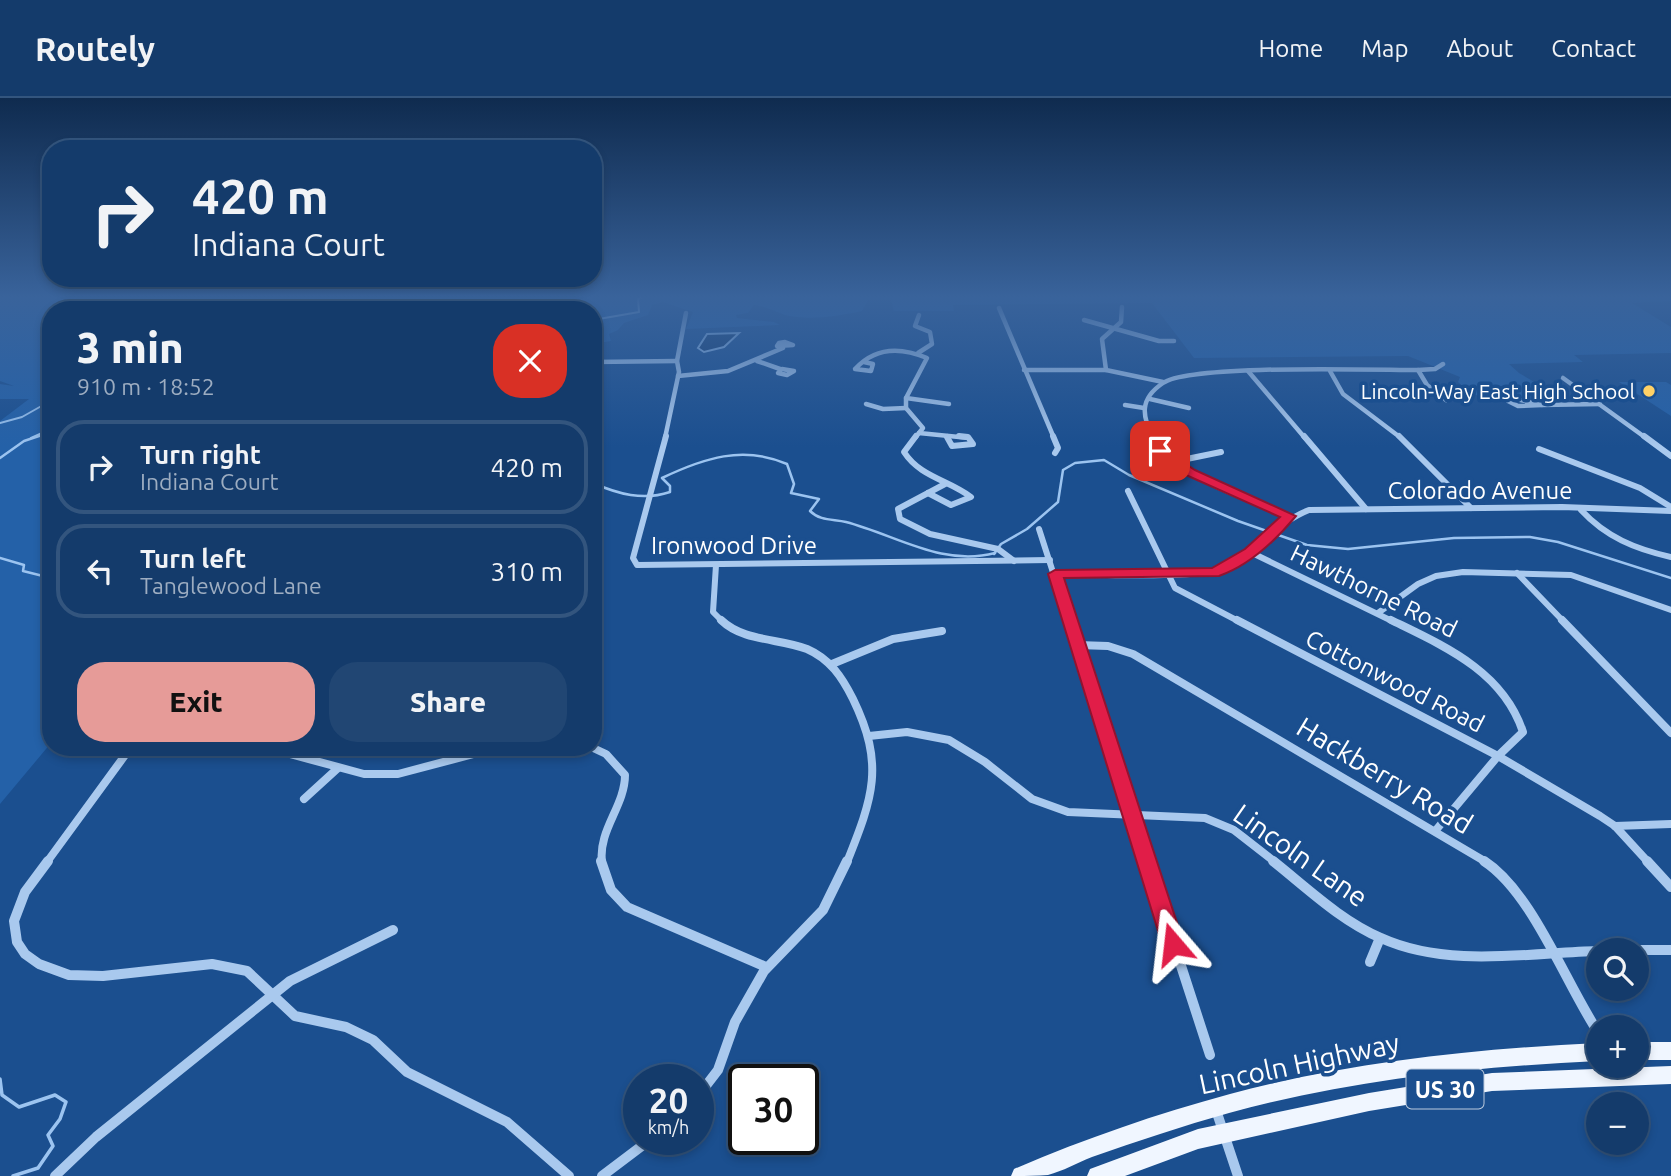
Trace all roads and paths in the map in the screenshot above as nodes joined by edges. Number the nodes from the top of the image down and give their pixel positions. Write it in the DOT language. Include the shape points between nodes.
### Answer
graph roads {
  1 [pos="680,346"];
  2 [pos="929,346"];
  3 [pos="1014,346"];
  4 [pos="1101,346"];
  5 [pos="783,348"];
  6 [pos="918,354"];
  7 [pos="757,360"];
  8 [pos="677,361"];
  9 [pos="602,362"];
  10 [pos="864,362"];
  11 [pos="1443,364"];
  12 [pos="780,369"];
  13 [pos="1024,370"];
  14 [pos="1106,370"];
  15 [pos="1418,370"];
  16 [pos="1248,371"];
  17 [pos="1330,371"];
  18 [pos="678,376"];
  19 [pos="1563,378"];
  20 [pos="1163,382"];
  21 [pos="906,398"];
  22 [pos="1150,399"];
  23 [pos="1446,400"];
  24 [pos="866,404"];
  25 [pos="949,404"];
  26 [pos="1601,404"];
  27 [pos="1125,405"];
  28 [pos="1542,405"];
  29 [pos="906,408"];
  30 [pos="1144,408"];
  31 [pos="1189,408"];
  32 [pos="919,433"];
  33 [pos="947,437"];
  34 [pos="1539,449"];
  35 [pos="1221,452"];
  36 [pos="1055,453"];
  37 [pos="1671,457"];
  38 [pos="1172,462"];
  39 [pos="945,485"];
  40 [pos="1128,491"];
  41 [pos="928,493"];
  42 [pos="1471,508"];
  43 [pos="1366,509"];
  44 [pos="1671,509"];
  45 [pos="1581,510"];
  46 [pos="1289,516"];
  47 [pos="1039,529"];
  48 [pos="1250,552"];
  49 [pos="1671,557"];
  50 [pos="1050,560"];
  51 [pos="1014,561"];
  52 [pos="716,565"];
  53 [pos="1517,573"];
  54 [pos="1055,574"];
  55 [pos="1168,574"];
  56 [pos="1671,610"];
  57 [pos="1378,613"];
  58 [pos="942,631"];
  59 [pos="1077,645"];
  60 [pos="832,664"];
  61 [pos="1671,733"];
  62 [pos="869,736"];
  63 [pos="602,752"];
  64 [pos="124,756"];
  65 [pos="297,756"];
  66 [pos="466,756"];
  67 [pos="1498,756"];
  68 [pos="338,768"];
  69 [pos="304,799"];
  70 [pos="1132,813"];
  71 [pos="1671,824"];
  72 [pos="1615,826"];
  73 [pos="1436,830"];
  74 [pos="1671,887"];
  75 [pos="393,930"];
  76 [pos="1380,938"];
  77 [pos="1649,950"];
  78 [pos="1671,950"];
  79 [pos="1553,951"];
  80 [pos="1586,951"];
  81 [pos="1370,962"];
  82 [pos="766,967"];
  83 [pos="273,994"];
  84 [pos="1587,1015"];
  85 [pos="1649,1051"];
  86 [pos="1671,1051"];
  87 [pos="1586,1053"];
  88 [pos="1210,1055"];
  89 [pos="1671,1074"];
  90 [pos="714,1082"];
  91 [pos="1215,1107"];
  92 [pos="1224,1133"];
  93 [pos="629,1155"];
  94 [pos="55,1176"];
  95 [pos="569,1176"];
  96 [pos="601,1176"];
  97 [pos="1021,1176"];
  98 [pos="1097,1176"];
  99 [pos="1238,1176"];
  1 -- 8 [label="street, Ironwood Drive"];
  2 -- 6 [label="street"];
  3 -- 13 [label="street"];
  4 -- 14 [label="street"];
  5 -- 7 [label="street"];
  6 -- 10 [label="street" via="877,352 868,354"];
  6 -- 21 [label="street" via="927,358 927,363"];
  7 -- 12 [label="street"];
  7 -- 18 [label="street" via="719,373"];
  8 -- 9 [label="street"];
  8 -- 18 [label="street, Ironwood Drive"];
  11 -- 15 [label="street"];
  13 -- 14 [label="street"];
  13 -- 36 [label="street" via="1058,448"];
  14 -- 20 [label="street"];
  15 -- 17 [label="street"];
  15 -- 23 [label="street" via="1427,386"];
  16 -- 17 [label="street"];
  16 -- 20 [label="street" via="1196,373"];
  16 -- 43 [label="street"];
  17 -- 42 [label="street" via="1343,394 1390,427"];
  18 -- 52 [label="street, Ironwood Drive" via="633,558 637,565"];
  19 -- 26 [label="street"];
  20 -- 22 [label="street"];
  21 -- 25 [label="street"];
  21 -- 29 [label="street"];
  22 -- 30 [label="street"];
  22 -- 31 [label="street"];
  24 -- 29 [label="street"];
  26 -- 28 [label="street"];
  26 -- 37 [label="street"];
  27 -- 30 [label="street"];
  28 -- 28 [label="street" via="1516,399 1508,401 1518,405"];
  29 -- 32 [label="street" via="921,422"];
  30 -- 38 [label="street" via="1146,428"];
  32 -- 33 [label="street"];
  32 -- 39 [label="street" via="904,452 908,461"];
  34 -- 44 [label="street" via="1571,464 1633,482"];
  35 -- 38 [label="street"];
  38 -- 46 [label="street"];
  39 -- 41 [label="street"];
  39 -- 41 [label="street" via="971,497 951,505"];
  40 -- 55 [label="street, Cottonwood Road"];
  41 -- 51 [label="street" via="898,509 900,519 932,535 985,545"];
  42 -- 43 [label="street, Colorado Avenue"];
  42 -- 45 [label="street, Colorado Avenue"];
  43 -- 46 [label="street, Colorado Avenue" via="1309,510"];
  44 -- 45 [label="street, Colorado Avenue"];
  45 -- 49 [label="street" via="1624,544"];
  46 -- 48 [label="street"];
  47 -- 50 [label="street"];
  48 -- 55 [label="street" via="1213,572"];
  48 -- 57 [label="street, Hawthorne Road"];
  50 -- 51 [label="street, Ironwood Drive"];
  50 -- 54 [label="street"];
  51 -- 52 [label="street, Ironwood Drive"];
  52 -- 60 [label="street" via="713,612 722,624 746,636 816,652"];
  53 -- 56 [label="street" via="1571,575"];
  53 -- 57 [label="street" via="1436,576"];
  53 -- 61 [label="street"];
  54 -- 55 [label="street"];
  54 -- 59 [label="street"];
  55 -- 67 [label="street, Cottonwood Road" via="1175,588"];
  57 -- 67 [label="street, Hawthorne Road" via="1456,652 1503,692 1518,714 1523,732"];
  58 -- 60 [label="street" via="893,639"];
  59 -- 70 [label="street"];
  59 -- 73 [label="street, Hackberry Road" via="1108,646 1133,654"];
  60 -- 62 [label="street"];
  62 -- 70 [label="street, Lincoln Lane" via="930,734 967,750 1046,806 1068,812"];
  62 -- 82 [label="street" via="874,775 834,891 822,911"];
  63 -- 82 [label="street" via="625,775 626,784 606,827 601,852 605,876 620,903"];
  64 -- 83 [label="street" via="24,892 14,921 17,942 39,964 69,975 224,965 247,971"];
  65 -- 68 [label="street"];
  66 -- 68 [label="street" via="398,774"];
  67 -- 72 [label="street, Cottonwood Road"];
  67 -- 73 [label="street, Hawthorne Road"];
  68 -- 69 [label="street"];
  70 -- 76 [label="street, Lincoln Lane" via="1205,818 1234,830 1306,890"];
  70 -- 88 [label="street"];
  71 -- 72 [label="street"];
  72 -- 74 [label="street, Cottonwood Road"];
  73 -- 79 [label="street, Hackberry Road" via="1501,872"];
  75 -- 83 [label="street" via="289,981"];
  76 -- 79 [label="street, Lincoln Lane" via="1453,956"];
  76 -- 81 [label="street"];
  77 -- 78 [label="street"];
  79 -- 80 [label="street, Lincoln Lane"];
  79 -- 84 [label="street, Hackberry Road"];
  82 -- 90 [label="street" via="735,1023"];
  83 -- 94 [label="street" via="96,1137"];
  83 -- 95 [label="street" via="295,1016 346,1027 373,1040 407,1072 507,1122"];
  85 -- 86 [label="main road"];
  87 -- 91 [label="main road, Lincoln Highway / US 30" via="1474,1059 1380,1072"];
  89 -- 92 [label="main road, Lincoln Highway / US 30" via="1492,1082 1324,1110"];
  91 -- 92 [label="street"];
  91 -- 97 [label="main road, Lincoln Highway / US 30" via="1147,1127"];
  92 -- 98 [label="main road, Lincoln Highway / US 30"];
  92 -- 99 [label="street"];
  93 -- 96 [label="street"];
}
